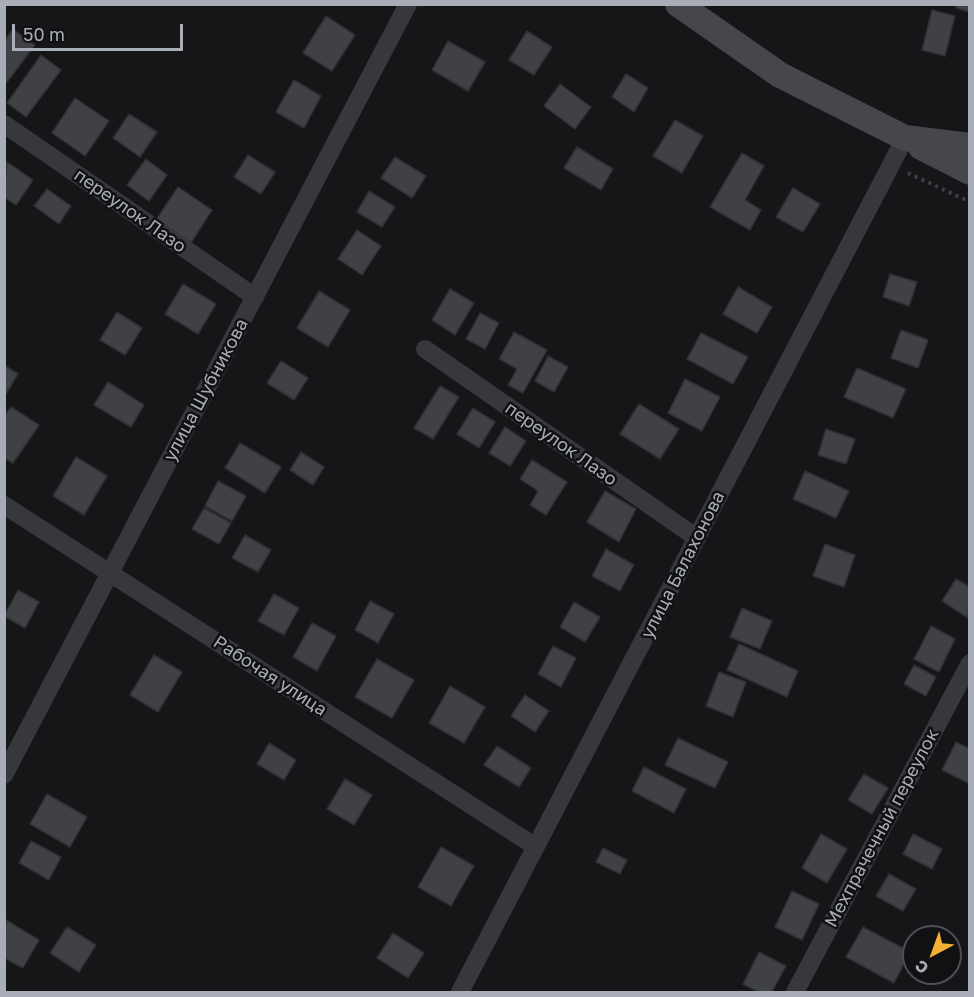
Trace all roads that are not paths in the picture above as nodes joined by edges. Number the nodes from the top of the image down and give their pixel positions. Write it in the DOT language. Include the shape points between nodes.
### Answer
graph roads {
  1 [pos="408,4"];
  2 [pos="678,4"];
  3 [pos="4,124"];
  4 [pos="905,138"];
  5 [pos="969,146"];
  6 [pos="969,172"];
  7 [pos="255,297"];
  8 [pos="424,349"];
  9 [pos="4,505"];
  10 [pos="697,538"];
  11 [pos="110,573"];
  12 [pos="969,663"];
  13 [pos="4,775"];
  14 [pos="536,847"];
  15 [pos="460,993"];
  16 [pos="795,993"];
  1 -- 7 [label="street, улица Шубникова"];
  2 -- 4 [label="main road" via="780,75"];
  3 -- 7 [label="street, переулок Лазо"];
  4 -- 5 [label="main road"];
  4 -- 6 [label="main road"];
  4 -- 10 [label="street, улица Балахонова"];
  7 -- 11 [label="street, улица Шубникова"];
  8 -- 10 [label="street, переулок Лазо"];
  9 -- 11 [label="street, Рабочая улица"];
  10 -- 14 [label="street, улица Балахонова"];
  11 -- 13 [label="street, улица Шубникова"];
  11 -- 14 [label="street, Рабочая улица"];
  12 -- 16 [label="street, Мехпрачечный переулок"];
  14 -- 15 [label="street, улица Балахонова"];
}
